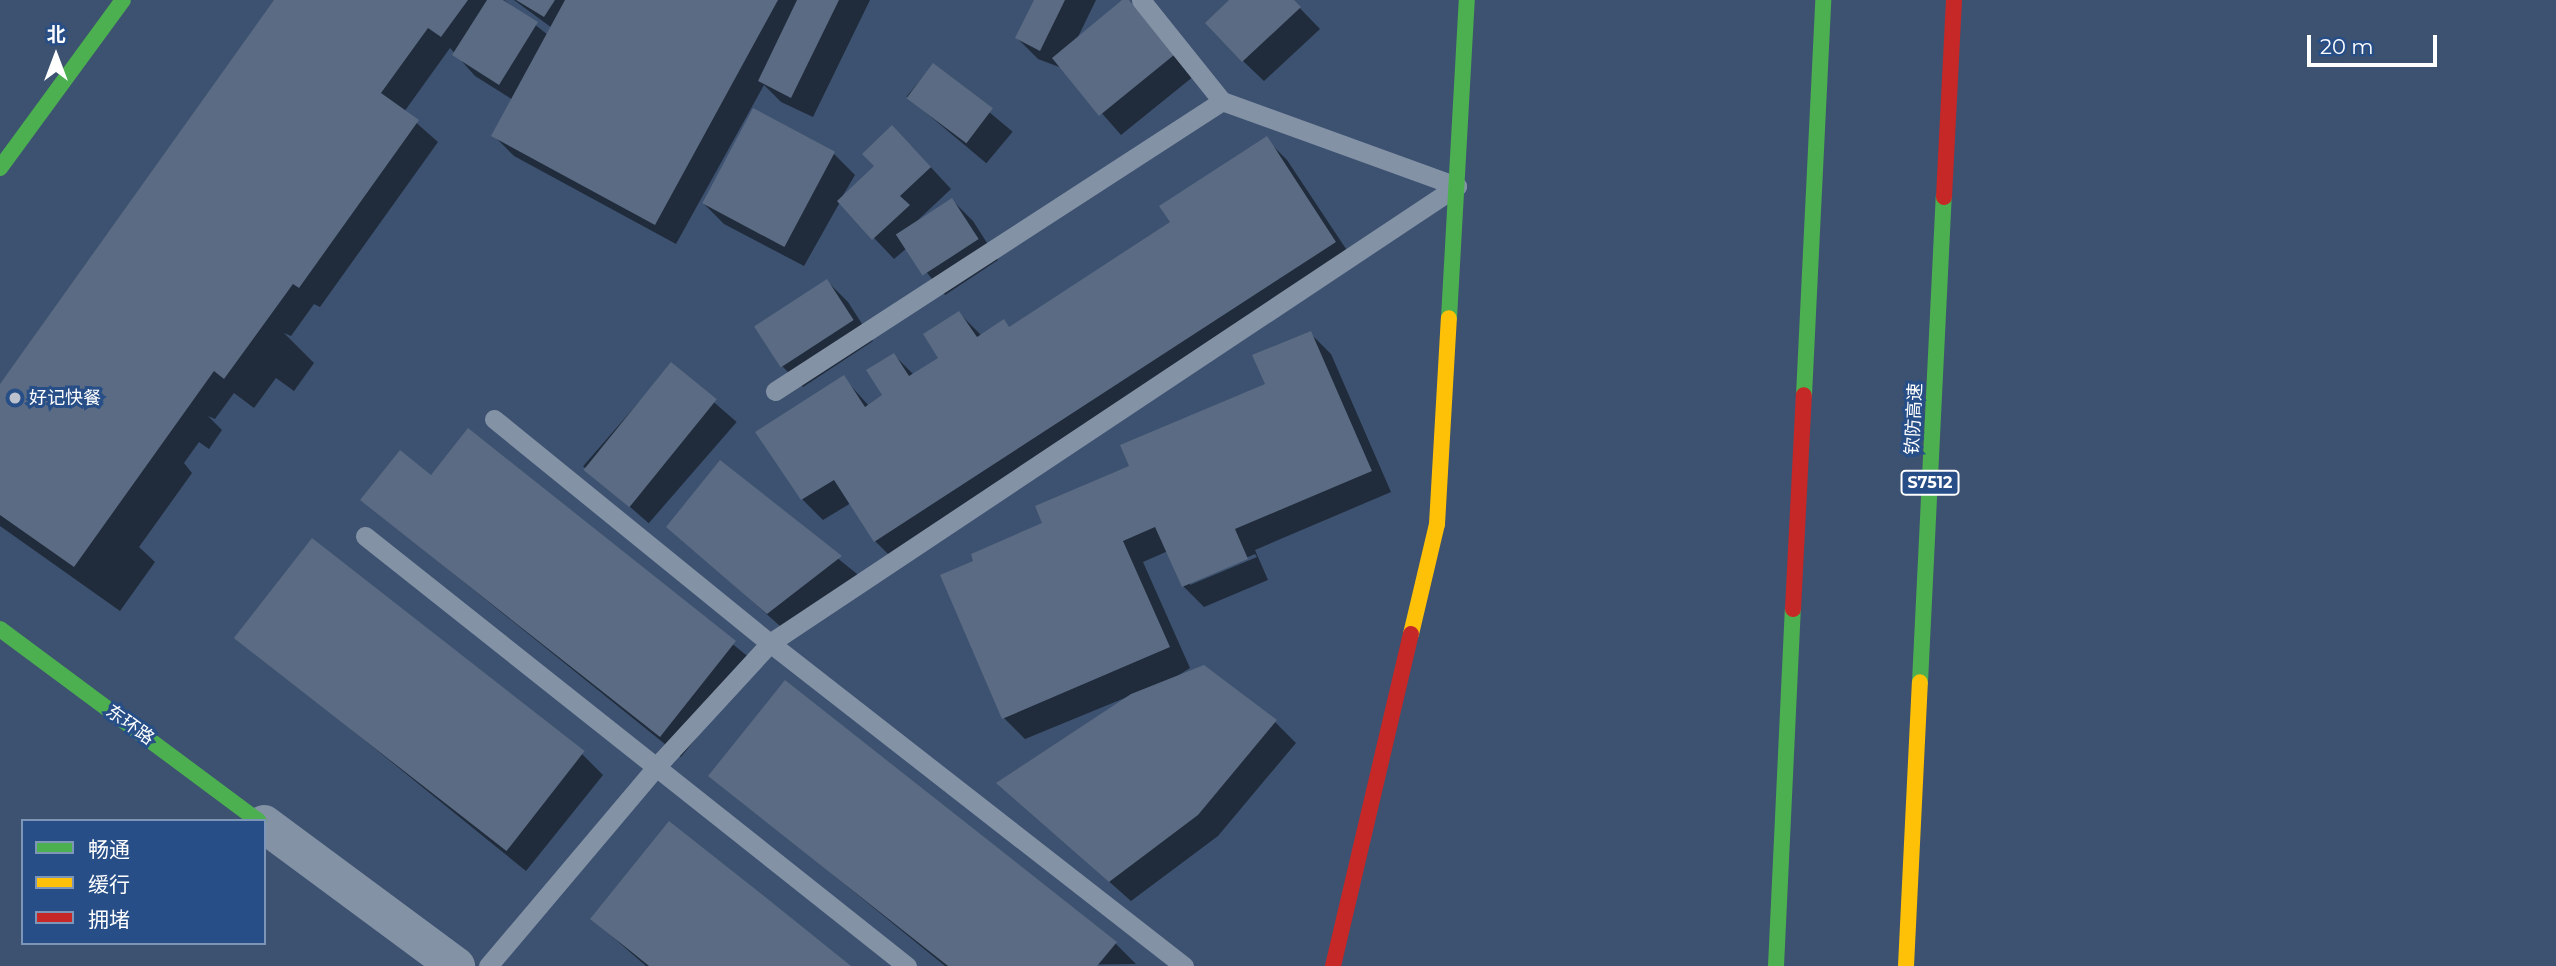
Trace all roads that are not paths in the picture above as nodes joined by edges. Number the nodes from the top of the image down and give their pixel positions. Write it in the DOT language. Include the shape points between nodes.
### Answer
graph roads {
  1 [pos="123,0"];
  2 [pos="1141,0"];
  3 [pos="1466,0"];
  4 [pos="1824,0"];
  5 [pos="1954,0"];
  6 [pos="1222,101"];
  7 [pos="0,168"];
  8 [pos="1457,186"];
  9 [pos="775,391"];
  10 [pos="494,419"];
  11 [pos="365,536"];
  12 [pos="0,629"];
  13 [pos="770,643"];
  14 [pos="656,767"];
  15 [pos="257,819"];
  16 [pos="266,825"];
  17 [pos="456,966"];
  18 [pos="488,966"];
  19 [pos="907,966"];
  20 [pos="1184,966"];
  21 [pos="1333,966"];
  22 [pos="1776,966"];
  23 [pos="1906,966"];
  1 -- 7 [label="main road"];
  2 -- 6 [label="lane"];
  3 -- 8 [label="main road"];
  4 -- 22 [label="main road"];
  5 -- 23 [label="main road, 钦防高速 / S7512"];
  6 -- 8 [label="lane"];
  6 -- 9 [label="lane"];
  8 -- 13 [label="lane"];
  8 -- 21 [label="main road" via="1437,524"];
  10 -- 13 [label="lane"];
  11 -- 14 [label="lane"];
  12 -- 15 [label="main road, 东环路"];
  13 -- 14 [label="lane"];
  13 -- 20 [label="lane"];
  14 -- 18 [label="lane"];
  14 -- 19 [label="lane"];
  16 -- 17 [label="street"];
}
